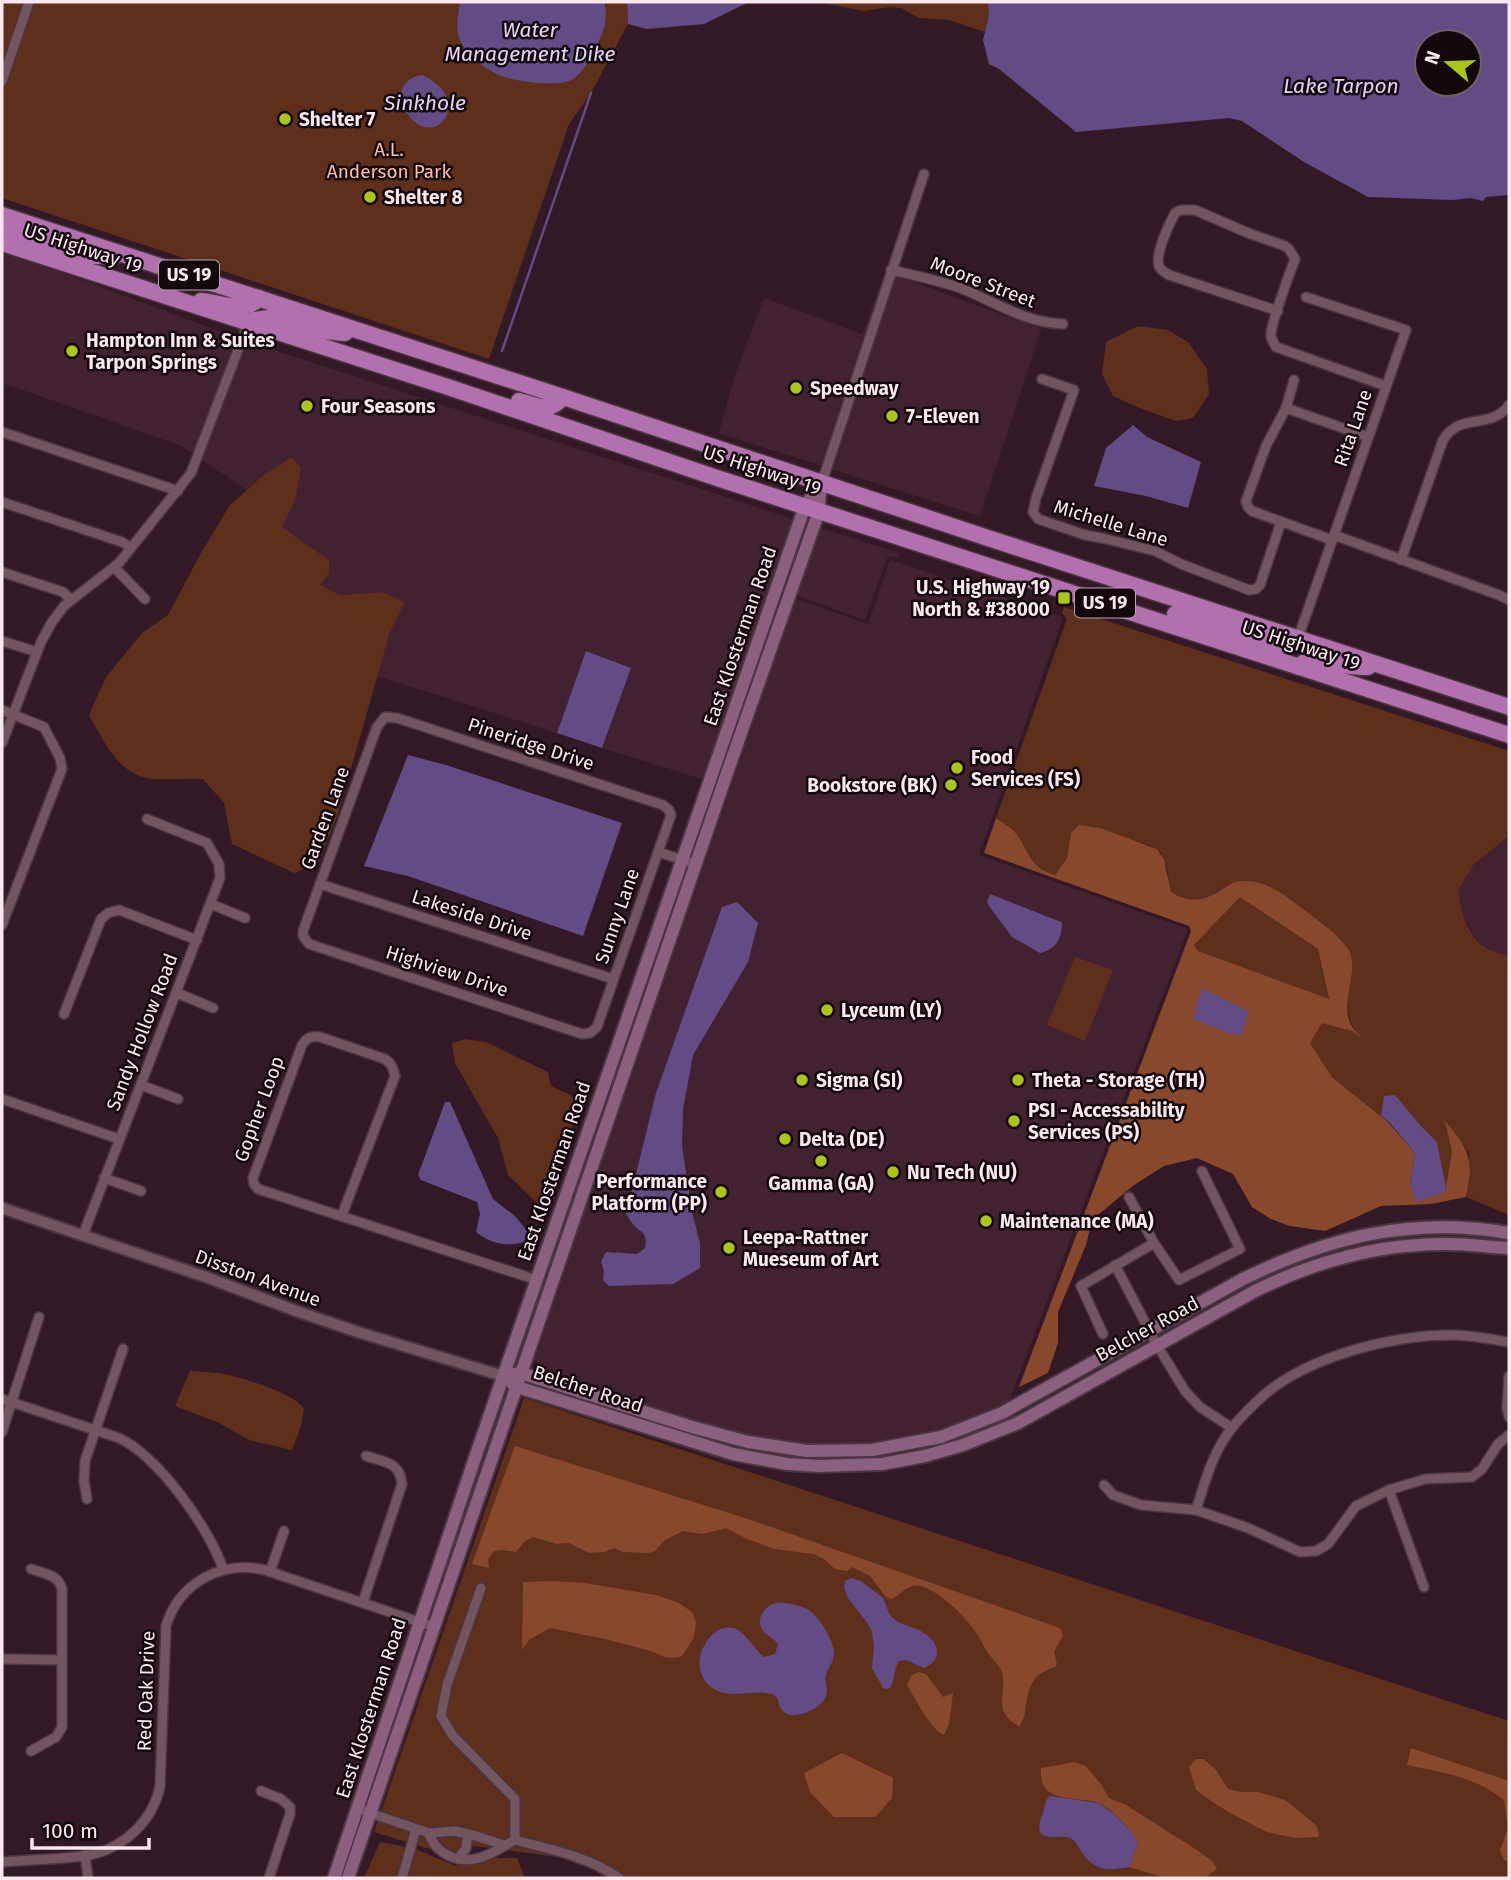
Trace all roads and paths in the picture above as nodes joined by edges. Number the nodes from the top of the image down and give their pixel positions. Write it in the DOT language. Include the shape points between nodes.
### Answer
graph roads {
  1 [pos="29,2"];
  2 [pos="2,81"];
  3 [pos="924,174"];
  4 [pos="2,215"];
  5 [pos="2,229"];
  6 [pos="2,243"];
  7 [pos="132,257"];
  8 [pos="891,270"];
  9 [pos="167,297"];
  10 [pos="259,298"];
  11 [pos="1306,298"];
  12 [pos="1278,311"];
  13 [pos="248,324"];
  14 [pos="1062,324"];
  15 [pos="375,336"];
  16 [pos="1042,379"];
  17 [pos="1294,380"];
  18 [pos="1386,386"];
  19 [pos="448,387"];
  20 [pos="564,397"];
  21 [pos="1509,405"];
  22 [pos="1286,408"];
  23 [pos="2,432"];
  24 [pos="1368,437"];
  25 [pos="821,482"];
  26 [pos="178,491"];
  27 [pos="2,502"];
  28 [pos="812,508"];
  29 [pos="1281,522"];
  30 [pos="1333,537"];
  31 [pos="131,548"];
  32 [pos="1401,560"];
  33 [pos="114,567"];
  34 [pos="2,572"];
  35 [pos="145,599"];
  36 [pos="71,600"];
  37 [pos="1509,600"];
  38 [pos="1112,605"];
  39 [pos="1298,638"];
  40 [pos="2,641"];
  41 [pos="37,652"];
  42 [pos="1299,667"];
  43 [pos="1398,670"];
  44 [pos="1509,707"];
  45 [pos="2,710"];
  46 [pos="13,714"];
  47 [pos="385,717"];
  48 [pos="1459,719"];
  49 [pos="1509,723"];
  50 [pos="1509,735"];
  51 [pos="2,743"];
  52 [pos="665,806"];
  53 [pos="147,818"];
  54 [pos="658,852"];
  55 [pos="682,860"];
  56 [pos="696,864"];
  57 [pos="320,884"];
  58 [pos="211,904"];
  59 [pos="246,918"];
  60 [pos="2,925"];
  61 [pos="303,934"];
  62 [pos="197,940"];
  63 [pos="613,979"];
  64 [pos="177,993"];
  65 [pos="212,1008"];
  66 [pos="64,1014"];
  67 [pos="587,1034"];
  68 [pos="141,1085"];
  69 [pos="2,1099"];
  70 [pos="178,1099"];
  71 [pos="119,1139"];
  72 [pos="1202,1171"];
  73 [pos="104,1178"];
  74 [pos="141,1191"];
  75 [pos="1129,1197"];
  76 [pos="2,1208"];
  77 [pos="342,1215"];
  78 [pos="1509,1233"];
  79 [pos="83,1236"];
  80 [pos="1154,1243"];
  81 [pos="1509,1248"];
  82 [pos="1115,1265"];
  83 [pos="537,1280"];
  84 [pos="39,1317"];
  85 [pos="1150,1331"];
  86 [pos="1103,1334"];
  87 [pos="1509,1342"];
  88 [pos="1157,1345"];
  89 [pos="123,1349"];
  90 [pos="521,1373"];
  91 [pos="503,1376"];
  92 [pos="1509,1376"];
  93 [pos="517,1387"];
  94 [pos="7,1400"];
  95 [pos="1509,1417"];
  96 [pos="1232,1428"];
  97 [pos="95,1430"];
  98 [pos="2,1432"];
  99 [pos="1509,1435"];
  100 [pos="366,1457"];
  101 [pos="1104,1485"];
  102 [pos="1389,1490"];
  103 [pos="87,1499"];
  104 [pos="1196,1510"];
  105 [pos="284,1531"];
  106 [pos="31,1569"];
  107 [pos="223,1569"];
  108 [pos="270,1572"];
  109 [pos="1424,1587"];
  110 [pos="481,1588"];
  111 [pos="363,1602"];
  112 [pos="420,1622"];
  113 [pos="434,1627"];
  114 [pos="2,1659"];
  115 [pos="62,1660"];
  116 [pos="31,1751"];
  117 [pos="261,1791"];
  118 [pos="358,1809"];
  119 [pos="371,1813"];
  120 [pos="416,1829"];
  121 [pos="429,1833"];
  122 [pos="468,1834"];
  123 [pos="515,1840"];
  124 [pos="504,1845"];
  125 [pos="85,1855"];
  126 [pos="458,1859"];
  127 [pos="2,1861"];
  128 [pos="88,1878"];
  129 [pos="269,1878"];
  130 [pos="334,1878"];
  131 [pos="348,1878"];
  132 [pos="402,1878"];
  133 [pos="619,1878"];
  1 -- 2 [label="street"];
  3 -- 8 [label="street, East Klosterman Road"];
  4 -- 7 [label="highway, US Highway 19 / US 19"];
  5 -- 7 [label="highway" via="92,256"];
  6 -- 9 [label="highway, US Highway 19 / US 19"];
  7 -- 10 [label="highway, US Highway 19 / US 19"];
  8 -- 14 [label="street, Moore Street" via="961,289 1035,320"];
  8 -- 25 [label="street, East Klosterman Road"];
  9 -- 10 [label="highway" via="236,307 252,305"];
  9 -- 13 [label="highway, US Highway 19 / US 19"];
  10 -- 15 [label="highway, US Highway 19 / US 19"];
  11 -- 18 [label="street, Rita Lane" via="1406,330"];
  12 -- 12 [label="street" via="1295,259 1289,249 1195,210 1175,213 1158,255 1163,271"];
  12 -- 18 [label="street" via="1271,332 1276,347"];
  13 -- 15 [label="highway" via="269,318 315,330"];
  13 -- 19 [label="highway, US Highway 19 / US 19"];
  13 -- 26 [label="street" via="193,469"];
  15 -- 20 [label="highway, US Highway 19 / US 19"];
  16 -- 29 [label="street, Michelle Lane" via="1074,390 1036,498 1033,512 1038,519 1155,551 1249,590 1260,585"];
  17 -- 22 [label="street"];
  18 -- 24 [label="street, Rita Lane"];
  19 -- 20 [label="highway" via="550,408"];
  19 -- 28 [label="highway, US Highway 19 / US 19"];
  20 -- 25 [label="highway, US Highway 19 / US 19"];
  21 -- 32 [label="street" via="1491,419 1462,423 1447,434"];
  22 -- 24 [label="street"];
  22 -- 29 [label="street" via="1246,501 1252,511"];
  23 -- 26 [label="street"];
  24 -- 30 [label="street, Rita Lane"];
  25 -- 28 [label="main road, East Klosterman Road"];
  25 -- 39 [label="highway, US Highway 19 / US 19"];
  26 -- 31 [label="street"];
  27 -- 31 [label="street" via="122,541"];
  28 -- 38 [label="highway, US Highway 19 / US 19"];
  28 -- 55 [label="main road, East Klosterman Road"];
  28 -- 56 [label="main road, East Klosterman Road"];
  29 -- 30 [label="street"];
  30 -- 32 [label="street"];
  30 -- 39 [label="street, Rita Lane"];
  31 -- 33 [label="street"];
  32 -- 37 [label="street"];
  33 -- 35 [label="street"];
  33 -- 36 [label="street"];
  34 -- 36 [label="street" via="63,592"];
  36 -- 41 [label="street" via="52,622"];
  38 -- 39 [label="highway" via="1138,602 1274,645"];
  38 -- 42 [label="highway, US Highway 19 / US 19"];
  39 -- 43 [label="highway, US Highway 19 / US 19"];
  40 -- 41 [label="street"];
  41 -- 46 [label="street"];
  42 -- 43 [label="highway" via="1305,660 1318,658 1341,665"];
  42 -- 48 [label="highway, US Highway 19 / US 19"];
  43 -- 44 [label="highway, US Highway 19 / US 19"];
  45 -- 46 [label="street"];
  46 -- 51 [label="street"];
  46 -- 60 [label="street" via="47,730 62,769"];
  47 -- 52 [label="street, Pineridge Drive"];
  47 -- 57 [label="street, Garden Lane" via="377,727"];
  48 -- 49 [label="highway"];
  48 -- 50 [label="highway, US Highway 19 / US 19"];
  52 -- 54 [label="street, Sunny Lane" via="671,815"];
  53 -- 58 [label="street, Sandy Hollow Road" via="207,843 220,873"];
  54 -- 55 [label="street"];
  54 -- 63 [label="street, Sunny Lane"];
  55 -- 56 [label="street"];
  55 -- 83 [label="main road, East Klosterman Road"];
  56 -- 90 [label="main road, East Klosterman Road"];
  57 -- 61 [label="street, Garden Lane"];
  57 -- 63 [label="street, Lakeside Drive"];
  58 -- 59 [label="street"];
  58 -- 62 [label="street, Sandy Hollow Road"];
  61 -- 67 [label="street, Highview Drive" via="309,944"];
  62 -- 64 [label="street, Sandy Hollow Road"];
  62 -- 66 [label="street" via="119,910 108,913 101,919"];
  63 -- 67 [label="street, Sunny Lane" via="597,1027"];
  64 -- 65 [label="street"];
  64 -- 68 [label="street, Sandy Hollow Road"];
  68 -- 70 [label="street"];
  68 -- 71 [label="street, Sandy Hollow Road"];
  69 -- 71 [label="street"];
  71 -- 73 [label="street, Sandy Hollow Road"];
  72 -- 80 [label="street" via="1240,1249 1179,1280"];
  73 -- 74 [label="street"];
  73 -- 79 [label="street, Sandy Hollow Road"];
  75 -- 80 [label="street"];
  76 -- 79 [label="street, Disston Avenue"];
  77 -- 77 [label="street, Gopher Loop" via="258,1188 253,1178 302,1045 313,1035 385,1059 393,1068 394,1076"];
  77 -- 83 [label="street, Gopher Loop"];
  78 -- 85 [label="main road, Belcher Road" via="1440,1227 1400,1230 1310,1249 1243,1279"];
  79 -- 91 [label="street, Disston Avenue" via="336,1325"];
  80 -- 82 [label="street"];
  81 -- 88 [label="main road, Belcher Road" via="1418,1245 1334,1259 1273,1282"];
  82 -- 85 [label="street"];
  82 -- 86 [label="street" via="1081,1286"];
  83 -- 91 [label="main road, East Klosterman Road"];
  84 -- 94 [label="street"];
  85 -- 88 [label="street"];
  85 -- 90 [label="main road, Belcher Road" via="994,1417 929,1441 872,1450 807,1451 748,1442"];
  87 -- 96 [label="street" via="1452,1335 1354,1349 1273,1387"];
  88 -- 93 [label="main road, Belcher Road" via="999,1431 882,1464 787,1464 733,1454"];
  88 -- 96 [label="street" via="1185,1391"];
  89 -- 97 [label="street"];
  90 -- 91 [label="main road, Belcher Road"];
  90 -- 93 [label="main road, East Klosterman Road"];
  91 -- 93 [label="main road, Belcher Road"];
  91 -- 112 [label="main road, East Klosterman Road"];
  92 -- 95 [label="street"];
  93 -- 113 [label="main road, East Klosterman Road"];
  94 -- 97 [label="street"];
  94 -- 98 [label="street"];
  96 -- 104 [label="street" via="1210,1466"];
  97 -- 103 [label="street" via="84,1467"];
  97 -- 107 [label="street" via="127,1442 158,1469 202,1526"];
  99 -- 102 [label="street" via="1472,1477 1425,1479"];
  100 -- 111 [label="street" via="395,1465 402,1484"];
  101 -- 104 [label="street" via="1113,1495 1141,1505"];
  102 -- 104 [label="street" via="1356,1506 1328,1544 1316,1551 1300,1552"];
  102 -- 109 [label="street"];
  105 -- 108 [label="street"];
  106 -- 115 [label="street" via="61,1583"];
  107 -- 108 [label="street, Red Oak Drive"];
  107 -- 125 [label="street, Red Oak Drive" via="186,1591 167,1622 161,1779 152,1808 129,1837"];
  108 -- 111 [label="street, Red Oak Drive"];
  110 -- 123 [label="street" via="447,1685 441,1716 453,1736 515,1799"];
  111 -- 112 [label="street, Red Oak Drive"];
  112 -- 113 [label="street, Red Oak Drive"];
  112 -- 118 [label="main road, East Klosterman Road"];
  113 -- 119 [label="main road, East Klosterman Road"];
  114 -- 115 [label="street"];
  115 -- 116 [label="street" via="62,1727 56,1737"];
  117 -- 129 [label="street" via="290,1807"];
  118 -- 119 [label="street"];
  118 -- 130 [label="main road, East Klosterman Road"];
  119 -- 120 [label="street"];
  119 -- 131 [label="main road, East Klosterman Road"];
  120 -- 121 [label="street"];
  120 -- 132 [label="street"];
  121 -- 122 [label="street"];
  121 -- 126 [label="street" via="442,1853"];
  122 -- 124 [label="street"];
  122 -- 126 [label="street" via="466,1849"];
  123 -- 124 [label="street"];
  123 -- 133 [label="street" via="580,1857"];
  124 -- 126 [label="street" via="482,1858"];
  125 -- 127 [label="street, Red Oak Drive"];
  125 -- 128 [label="street"];
}
